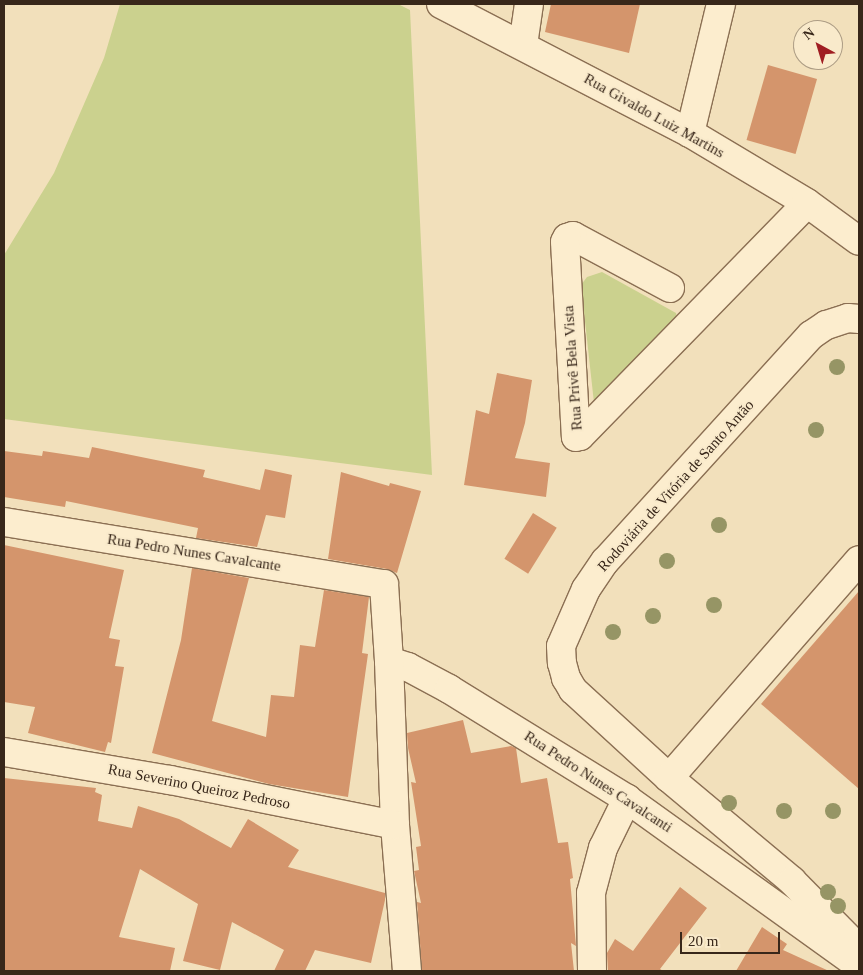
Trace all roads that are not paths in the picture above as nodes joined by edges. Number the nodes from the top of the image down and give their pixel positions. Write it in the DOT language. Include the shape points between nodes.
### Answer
graph roads {
  1 [pos="442,4"];
  2 [pos="529,4"];
  3 [pos="721,4"];
  4 [pos="523,45"];
  5 [pos="690,134"];
  6 [pos="807,203"];
  7 [pos="859,241"];
  8 [pos="670,288"];
  9 [pos="859,319"];
  10 [pos="4,522"];
  11 [pos="859,560"];
  12 [pos="389,661"];
  13 [pos="4,752"];
  14 [pos="668,778"];
  15 [pos="627,799"];
  16 [pos="394,825"];
  17 [pos="859,949"];
  18 [pos="859,966"];
  19 [pos="407,971"];
  20 [pos="592,971"];
  1 -- 4 [label="street, Rua Givaldo Luiz Martins"];
  2 -- 4 [label="street"];
  3 -- 5 [label="street"];
  4 -- 5 [label="street, Rua Givaldo Luiz Martins"];
  5 -- 6 [label="street, Rua Givaldo Luiz Martins"];
  6 -- 7 [label="street, Rua Givaldo Luiz Martins"];
  6 -- 8 [label="street, Rua Privê Bela Vista" via="576,437 567,238 573,236"];
  9 -- 14 [label="street, Rodoviária de Vitória de Santo Antão" via="848,318 826,325 811,335 605,561 586,589 567,630 561,646 562,663 573,690"];
  10 -- 12 [label="street, Rua Pedro Nunes Cavalcante" via="384,584"];
  11 -- 14 [label="street"];
  12 -- 15 [label="street, Rua Pedro Nunes Cavalcanti" via="408,667 449,689"];
  12 -- 16 [label="street"];
  13 -- 16 [label="street, Rua Severino Queiroz Pedroso" via="170,780"];
  14 -- 17 [label="street, Rodoviária de Vitória de Santo Antão" via="792,880"];
  15 -- 18 [label="street, Rua Pedro Nunes Cavalcanti"];
  15 -- 20 [label="street" via="603,848 591,893"];
  16 -- 19 [label="street"];
}
